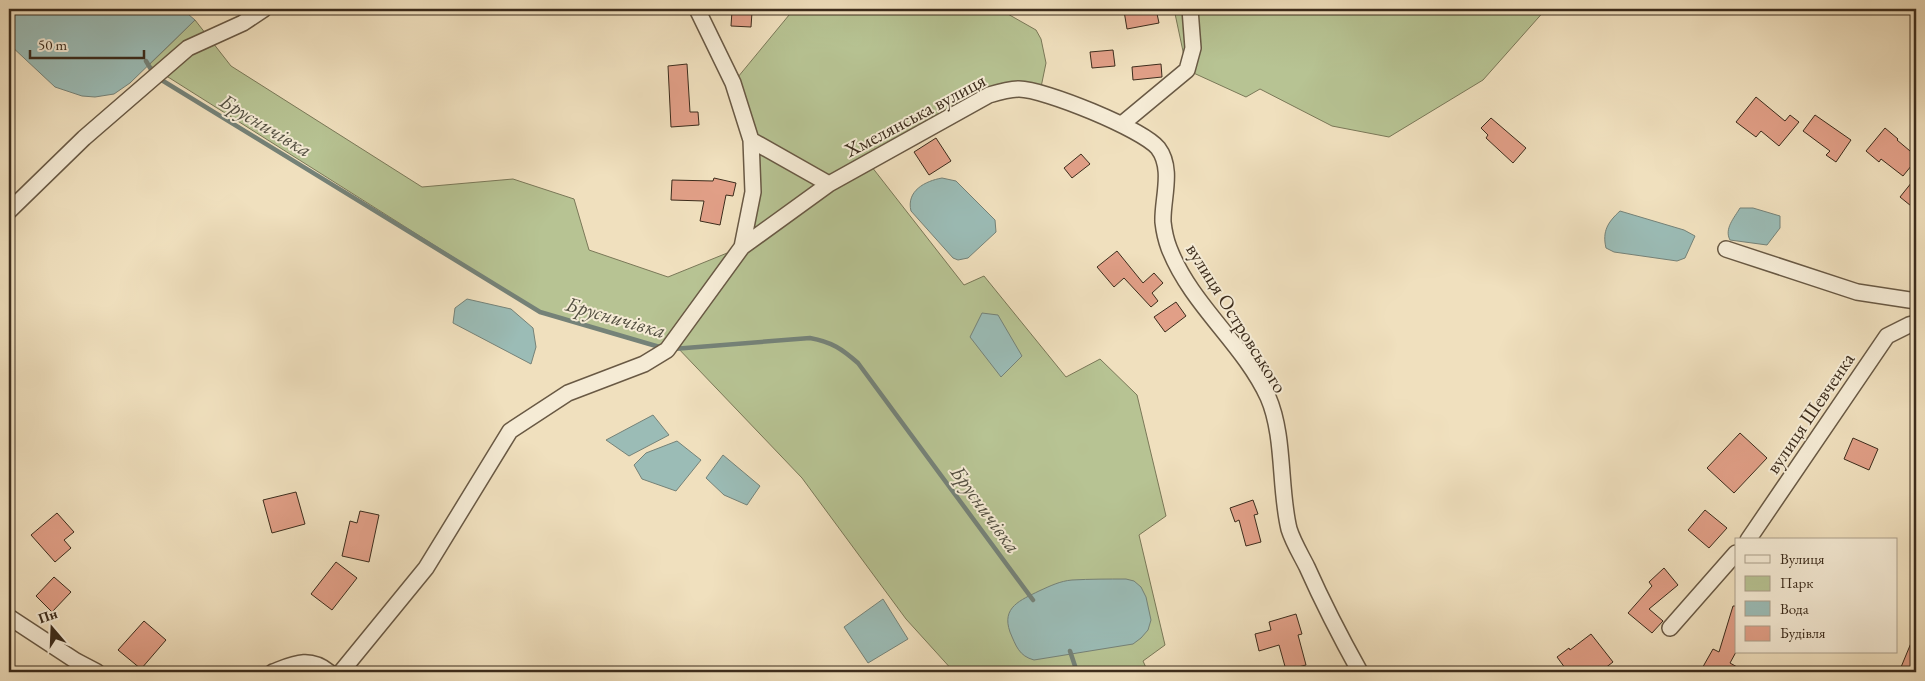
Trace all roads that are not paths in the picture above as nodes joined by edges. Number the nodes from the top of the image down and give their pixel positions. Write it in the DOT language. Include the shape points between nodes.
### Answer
graph roads {
  1 [pos="264,9"];
  2 [pos="697,9"];
  3 [pos="1190,9"];
  4 [pos="1122,124"];
  5 [pos="751,140"];
  6 [pos="1159,150"];
  7 [pos="828,184"];
  8 [pos="9,211"];
  9 [pos="742,247"];
  10 [pos="1726,249"];
  11 [pos="1916,301"];
  12 [pos="1916,324"];
  13 [pos="1749,538"];
  14 [pos="1735,554"];
  15 [pos="9,617"];
  16 [pos="1670,628"];
  17 [pos="97,672"];
  18 [pos="273,672"];
  19 [pos="329,672"];
  20 [pos="341,672"];
  21 [pos="1360,672"];
  1 -- 8 [label="street" via="243,23 188,48 84,138"];
  2 -- 5 [label="street" via="733,83"];
  3 -- 4 [label="street" via="1193,48 1187,70"];
  4 -- 6 [label="street, Хмелянська вулиця" via="1150,140"];
  4 -- 7 [label="street, Хмелянська вулиця" via="1040,92 1004,91 989,95"];
  5 -- 7 [label="street"];
  5 -- 9 [label="street" via="753,192"];
  6 -- 21 [label="street, вулиця Островського" via="1166,173 1163,222 1169,248 1180,272 1244,359 1268,398 1277,430 1289,529 1332,622"];
  7 -- 9 [label="street, Хмелянська вулиця"];
  9 -- 20 [label="street" via="667,350 644,364 568,393 510,431 426,568"];
  10 -- 11 [label="street" via="1857,292"];
  12 -- 13 [label="street, вулиця Шевченка" via="1887,336"];
  14 -- 16 [label="street"];
  15 -- 17 [label="street"];
  18 -- 19 [label="street" via="311,662"];
}
